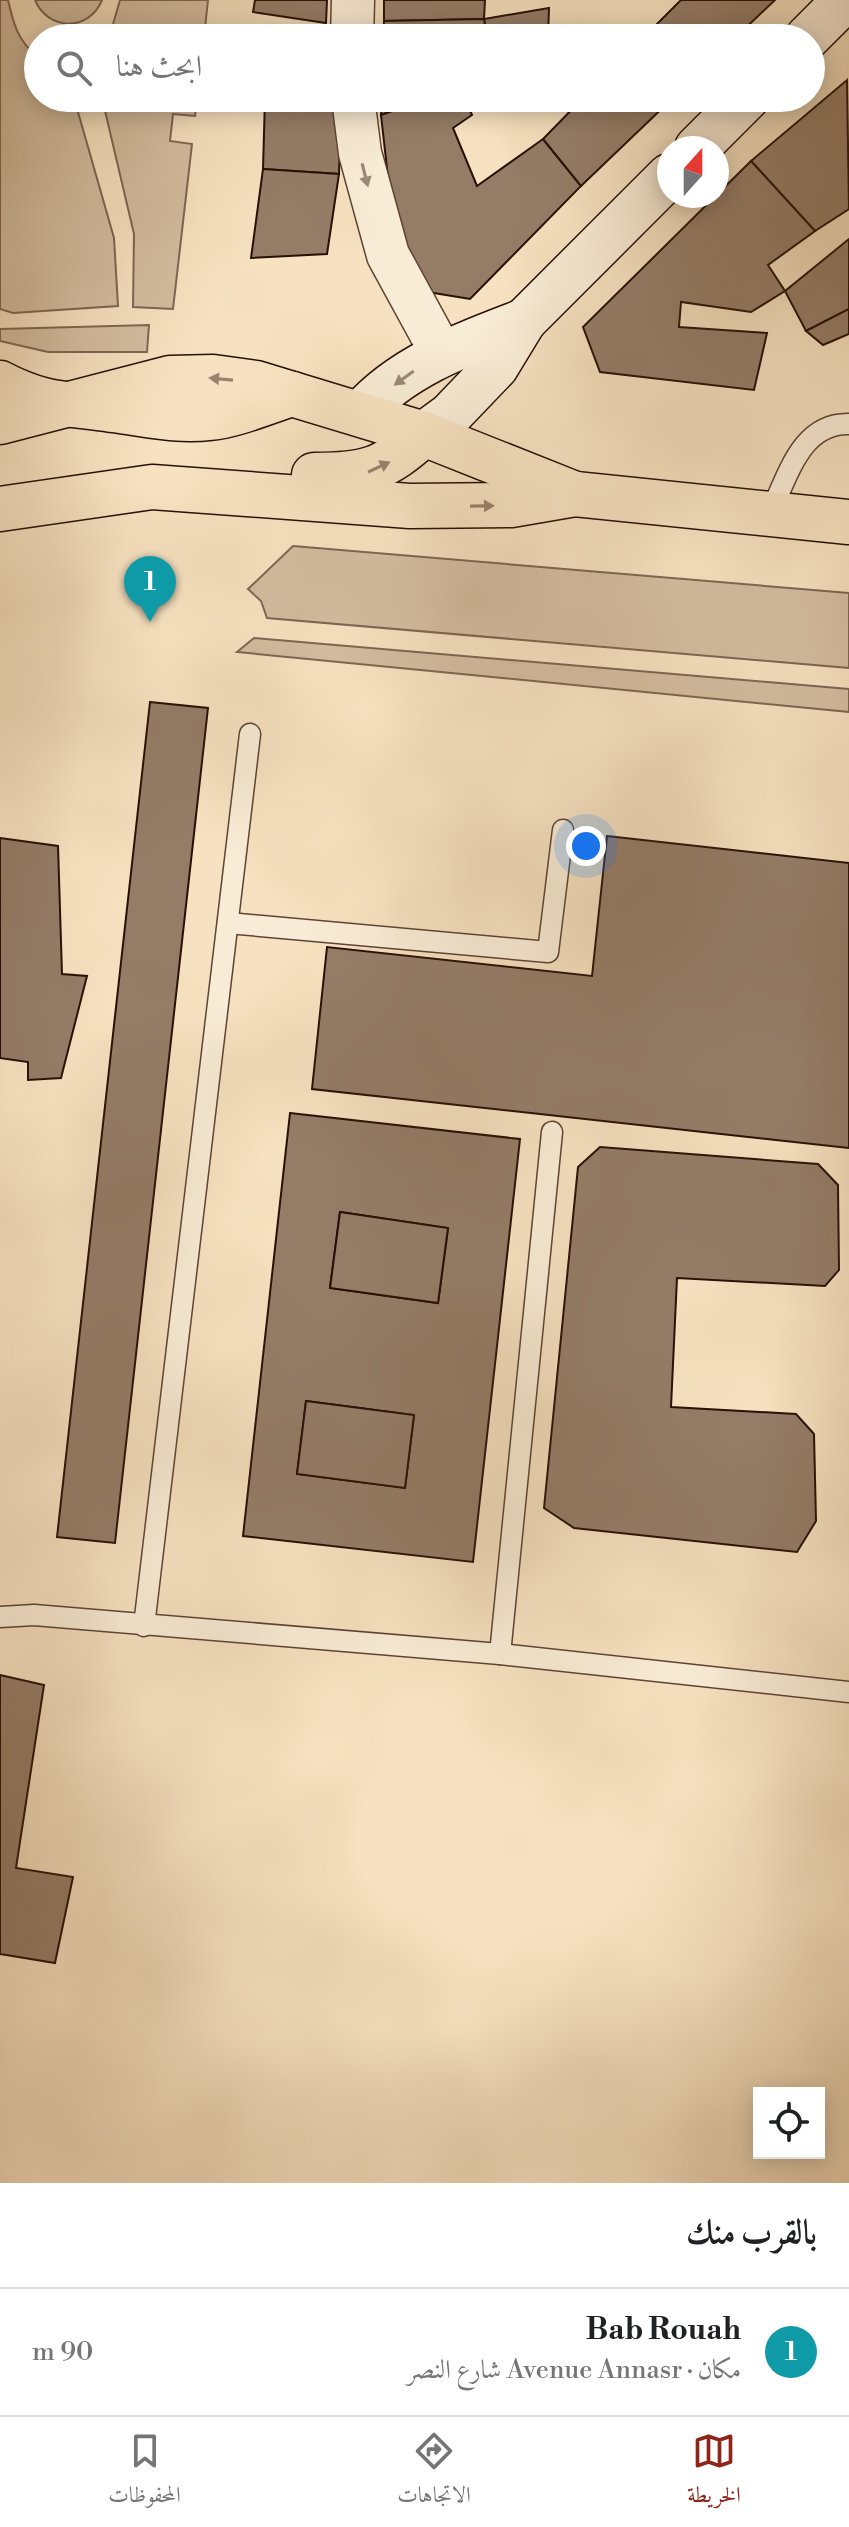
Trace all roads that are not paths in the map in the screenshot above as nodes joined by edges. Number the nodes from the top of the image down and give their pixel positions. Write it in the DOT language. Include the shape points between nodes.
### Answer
graph roads {
  1 [pos="353,0"];
  2 [pos="845,0"];
  3 [pos="352,24"];
  4 [pos="821,24"];
  5 [pos="355,112"];
  6 [pos="733,112"];
  7 [pos="709,136"];
  8 [pos="657,188"];
  9 [pos="524,321"];
  10 [pos="442,354"];
  11 [pos="0,383"];
  12 [pos="63,407"];
  13 [pos="361,413"];
  14 [pos="0,422"];
  15 [pos="849,424"];
  16 [pos="424,434"];
  17 [pos="575,494"];
  18 [pos="0,502"];
  19 [pos="0,509"];
  20 [pos="769,515"];
  21 [pos="849,522"];
  22 [pos="250,734"];
  23 [pos="563,830"];
  24 [pos="228,923"];
  25 [pos="552,1132"];
  26 [pos="0,1617"];
  27 [pos="144,1626"];
  28 [pos="500,1654"];
  29 [pos="849,1692"];
  1 -- 3 [label="street"];
  2 -- 4 [label="street"];
  5 -- 10 [label="street, one-way" via="360,153 388,255"];
  6 -- 7 [label="street"];
  8 -- 9 [label="street"];
  9 -- 10 [label="street"];
  9 -- 16 [label="street" via="496,367"];
  10 -- 13 [label="street, one-way"];
  11 -- 12 [label="main road" via="28,398"];
  13 -- 12 [label="main road, one-way" via="298,393 213,377 170,378"];
  12 -- 14 [label="main road"];
  13 -- 16 [label="main road"];
  15 -- 20 [label="lane" via="830,424 806,441"];
  16 -- 17 [label="main road"];
  18 -- 16 [label="main road, one-way" via="59,482 155,468 362,475 386,466"];
  19 -- 17 [label="main road, one-way" via="152,487 410,506 511,505"];
  17 -- 20 [label="main road"];
  20 -- 21 [label="main road"];
  22 -- 24 [label="lane"];
  23 -- 24 [label="lane" via="548,952"];
  24 -- 27 [label="lane"];
  25 -- 28 [label="lane"];
  26 -- 27 [label="lane" via="34,1615"];
  27 -- 28 [label="lane"];
  28 -- 29 [label="lane"];
}
